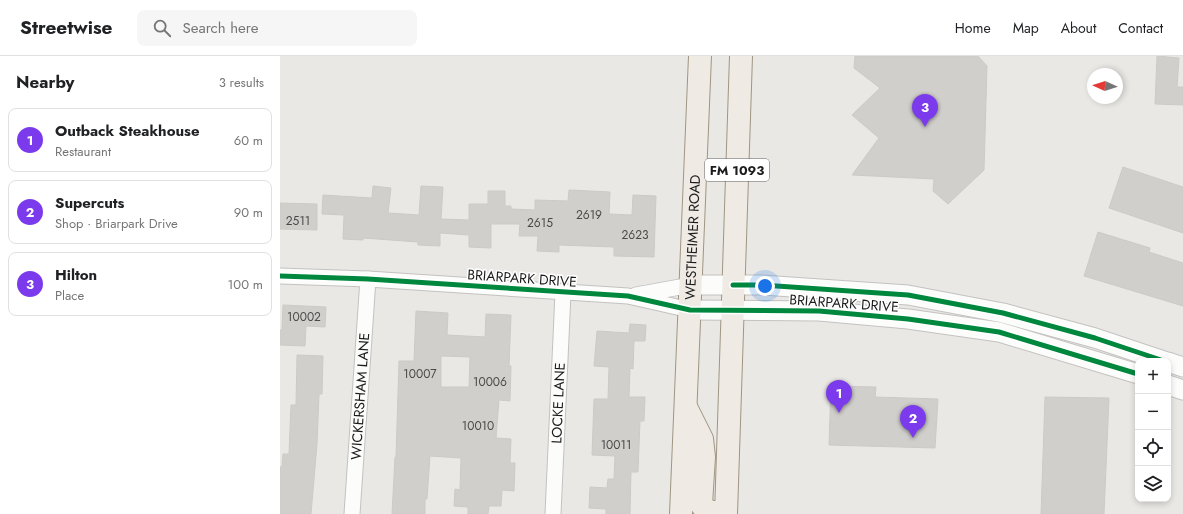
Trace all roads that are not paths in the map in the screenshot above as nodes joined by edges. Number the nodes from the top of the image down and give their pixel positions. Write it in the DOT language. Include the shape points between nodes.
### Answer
graph roads {
  1 [pos="700,56"];
  2 [pos="741,56"];
  3 [pos="280,276"];
  4 [pos="368,279"];
  5 [pos="691,285"];
  6 [pos="733,285"];
  7 [pos="563,293"];
  8 [pos="628,296"];
  9 [pos="690,310"];
  10 [pos="732,311"];
  11 [pos="1003,313"];
  12 [pos="999,332"];
  13 [pos="1155,358"];
  14 [pos="1171,363"];
  15 [pos="1183,367"];
  16 [pos="1135,373"];
  17 [pos="1171,386"];
  18 [pos="1183,390"];
  19 [pos="686,406"];
  20 [pos="726,513"];
  21 [pos="352,514"];
  22 [pos="553,514"];
  23 [pos="681,514"];
  1 -- 5 [label="main road, WESTHEIMER ROAD / FM 1093"];
  2 -- 6 [label="main road, FM 1093"];
  3 -- 4 [label="street, BRIARPARK DRIVE"];
  4 -- 7 [label="street, BRIARPARK DRIVE"];
  4 -- 21 [label="street, WICKERSHAM LANE"];
  5 -- 6 [label="street, BRIARPARK DRIVE"];
  5 -- 8 [label="street, BRIARPARK DRIVE"];
  5 -- 9 [label="main road, WESTHEIMER ROAD / FM 1093"];
  6 -- 10 [label="main road, FM 1093"];
  6 -- 11 [label="street, BRIARPARK DRIVE" via="896,293"];
  7 -- 8 [label="street, BRIARPARK DRIVE"];
  7 -- 22 [label="street, LOCKE LANE"];
  8 -- 9 [label="street, BRIARPARK DRIVE"];
  9 -- 10 [label="street, BRIARPARK DRIVE"];
  9 -- 19 [label="main road, WESTHEIMER ROAD / FM 1093"];
  10 -- 12 [label="street, BRIARPARK DRIVE" via="819,311 908,319"];
  10 -- 20 [label="main road, FM 1093"];
  11 -- 12 [label="street"];
  11 -- 13 [label="street, BRIARPARK DRIVE" via="1095,338"];
  12 -- 16 [label="street, BRIARPARK DRIVE"];
  14 -- 15 [label="street"];
  17 -- 18 [label="street"];
  19 -- 20 [label="main road" via="702,439 704,456 701,504 709,512"];
  19 -- 23 [label="main road, WESTHEIMER ROAD / FM 1093"];
}
